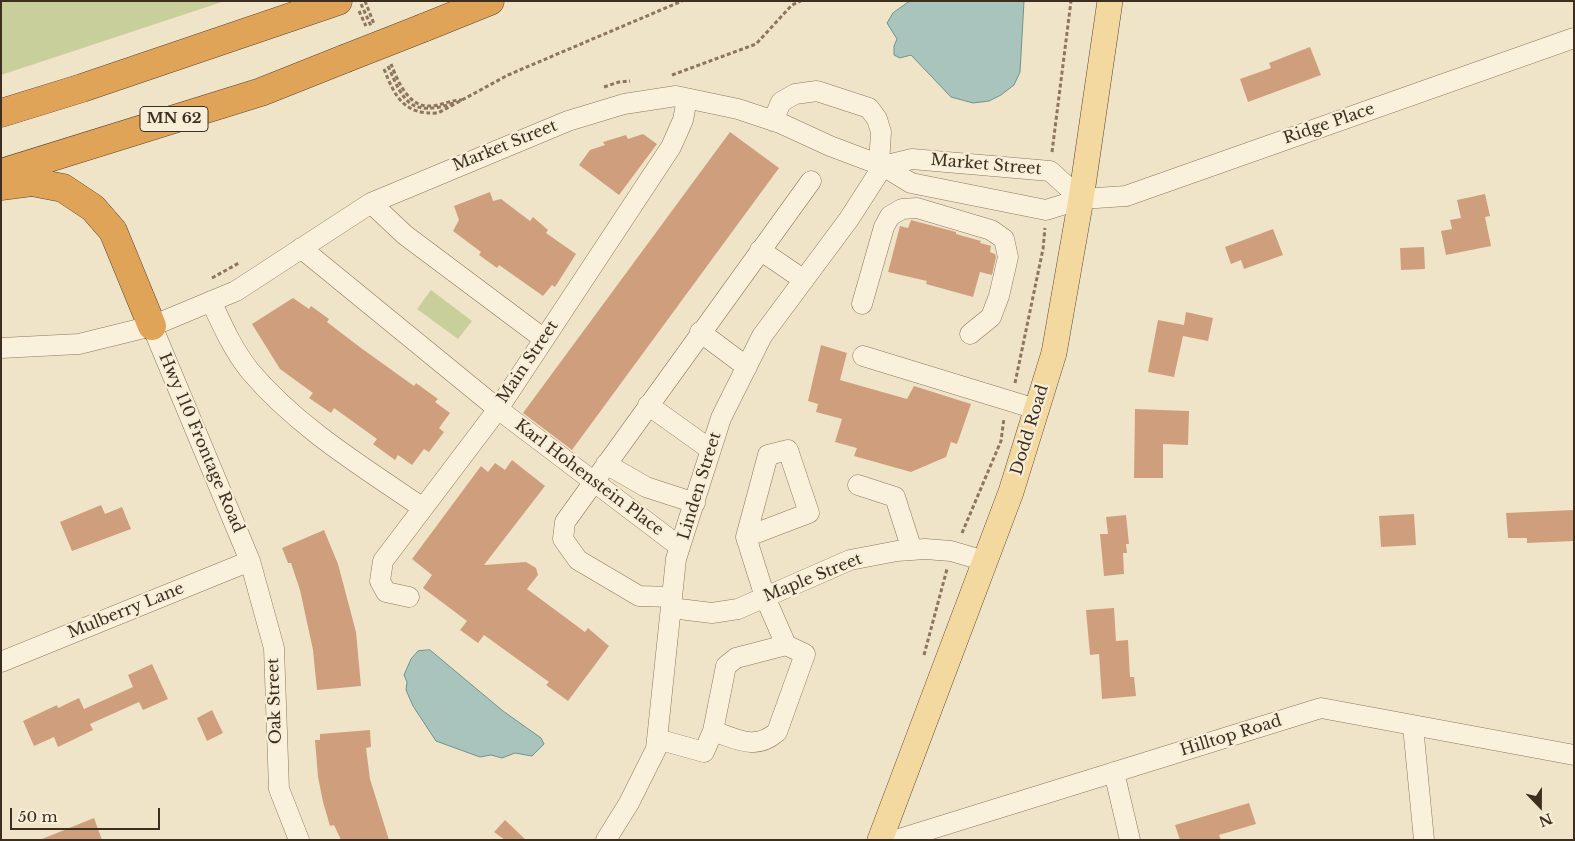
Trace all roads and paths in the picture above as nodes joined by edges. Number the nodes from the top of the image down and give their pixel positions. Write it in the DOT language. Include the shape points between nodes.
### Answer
graph roads {
  1 [pos="355,1"];
  2 [pos="360,1"];
  3 [pos="365,1"];
  4 [pos="490,1"];
  5 [pos="682,1"];
  6 [pos="1071,1"];
  7 [pos="1110,1"];
  8 [pos="330,4"];
  9 [pos="369,35"];
  10 [pos="1574,38"];
  11 [pos="380,60"];
  12 [pos="386,61"];
  13 [pos="390,63"];
  14 [pos="687,99"];
  15 [pos="462,100"];
  16 [pos="1,113"];
  17 [pos="773,120"];
  18 [pos="1053,145"];
  19 [pos="881,165"];
  20 [pos="1,173"];
  21 [pos="811,181"];
  22 [pos="1,186"];
  23 [pos="1081,199"];
  24 [pos="370,203"];
  25 [pos="301,248"];
  26 [pos="760,250"];
  27 [pos="804,280"];
  28 [pos="211,301"];
  29 [pos="862,304"];
  30 [pos="152,326"];
  31 [pos="700,332"];
  32 [pos="970,334"];
  33 [pos="544,339"];
  34 [pos="1,348"];
  35 [pos="862,356"];
  36 [pos="747,367"];
  37 [pos="648,405"];
  38 [pos="498,409"];
  39 [pos="1036,410"];
  40 [pos="711,450"];
  41 [pos="606,464"];
  42 [pos="594,481"];
  43 [pos="858,485"];
  44 [pos="695,503"];
  45 [pos="423,508"];
  46 [pos="746,537"];
  47 [pos="680,547"];
  48 [pos="912,550"];
  49 [pos="250,561"];
  50 [pos="985,561"];
  51 [pos="947,569"];
  52 [pos="409,597"];
  53 [pos="765,597"];
  54 [pos="672,602"];
  55 [pos="786,645"];
  56 [pos="923,658"];
  57 [pos="1,662"];
  58 [pos="1413,726"];
  59 [pos="713,731"];
  60 [pos="657,739"];
  61 [pos="1574,755"];
  62 [pos="1114,772"];
  63 [pos="299,840"];
  64 [pos="606,840"];
  65 [pos="880,840"];
  66 [pos="896,840"];
  67 [pos="1130,840"];
  68 [pos="1424,840"];
  1 -- 9 [label="path"];
  2 -- 3 [label="path" via="374,27"];
  4 -- 20 [label="highway, MN 62, bridge" via="261,92"];
  5 -- 15 [label="path" via="508,75"];
  6 -- 18 [label="path"];
  7 -- 23 [label="main road, Dodd Road"];
  8 -- 16 [label="highway"];
  10 -- 23 [label="street, Ridge Place" via="1126,196"];
  11 -- 15 [label="path" via="398,98 418,112 438,113"];
  12 -- 15 [label="path" via="402,96 419,108 436,109"];
  13 -- 15 [label="path" via="406,93 421,104 428,106"];
  14 -- 17 [label="street, Market Street"];
  14 -- 24 [label="street, Market Street" via="676,96 624,104 568,121"];
  14 -- 33 [label="street, Main Street" via="683,120 670,147"];
  17 -- 19 [label="street, Market Street"];
  17 -- 19 [label="street" via="781,102 795,94 817,91 868,108 878,119"];
  19 -- 23 [label="street, Market Street" via="911,184 1046,210"];
  19 -- 23 [label="street, Market Street" via="912,159 1050,171"];
  19 -- 27 [label="street, Linden Street" via="849,219"];
  21 -- 26 [label="street, Maple Street"];
  22 -- 30 [label="highway" via="32,182 63,188 93,208 113,231"];
  23 -- 39 [label="main road, Dodd Road" via="1054,353"];
  24 -- 25 [label="street, Market Street"];
  24 -- 33 [label="street" via="405,235"];
  25 -- 28 [label="street, Market Street" via="236,291"];
  25 -- 38 [label="street, Main Street"];
  26 -- 27 [label="street"];
  26 -- 31 [label="street, Maple Street"];
  27 -- 36 [label="street, Linden Street" via="762,336"];
  28 -- 30 [label="street, Market Street"];
  28 -- 45 [label="street" via="229,340 249,370 286,409"];
  29 -- 32 [label="street" via="887,221 902,209 917,208 991,230 1004,239 1008,257 999,296 991,317"];
  30 -- 34 [label="street, Market Street" via="79,344"];
  30 -- 49 [label="street, Hwy 110 Frontage Road"];
  31 -- 36 [label="street"];
  31 -- 37 [label="street, Maple Street"];
  33 -- 38 [label="street, Main Street"];
  35 -- 39 [label="street"];
  36 -- 40 [label="street, Linden Street" via="721,418"];
  37 -- 40 [label="street"];
  37 -- 41 [label="street, Maple Street"];
  38 -- 42 [label="street, Karl Hohenstein Place"];
  38 -- 45 [label="street"];
  39 -- 50 [label="main road, Dodd Road" via="1011,492"];
  40 -- 44 [label="street, Linden Street"];
  41 -- 42 [label="street, Maple Street"];
  41 -- 44 [label="street" via="646,486"];
  42 -- 47 [label="street, Karl Hohenstein Place"];
  42 -- 54 [label="street, Maple Street" via="565,522 563,539 578,560 639,596"];
  43 -- 48 [label="street" via="895,497"];
  44 -- 47 [label="street, Linden Street"];
  45 -- 52 [label="street" via="383,561 380,581 386,592"];
  46 -- 53 [label="street"];
  47 -- 54 [label="street, Linden Street"];
  48 -- 50 [label="street, Maple Street" via="952,551"];
  48 -- 53 [label="street, Maple Street" via="850,560"];
  49 -- 57 [label="street, Mulberry Lane"];
  49 -- 63 [label="street, Oak Street" via="274,648 279,789"];
  50 -- 65 [label="main road, Dodd Road"];
  51 -- 56 [label="path"];
  53 -- 54 [label="street, Maple Street" via="738,609 712,613"];
  53 -- 55 [label="street"];
  54 -- 60 [label="street, Linden Street"];
  55 -- 59 [label="street" via="736,658 726,666"];
  55 -- 59 [label="street" via="804,654 776,732 768,740 757,743"];
  58 -- 61 [label="street, Hilltop Road"];
  58 -- 62 [label="street, Hilltop Road" via="1321,708"];
  58 -- 68 [label="street"];
  59 -- 60 [label="street" via="704,752"];
  60 -- 64 [label="street, Linden Street" via="656,750"];
  62 -- 66 [label="street, Hilltop Road"];
  62 -- 67 [label="street"];
}
